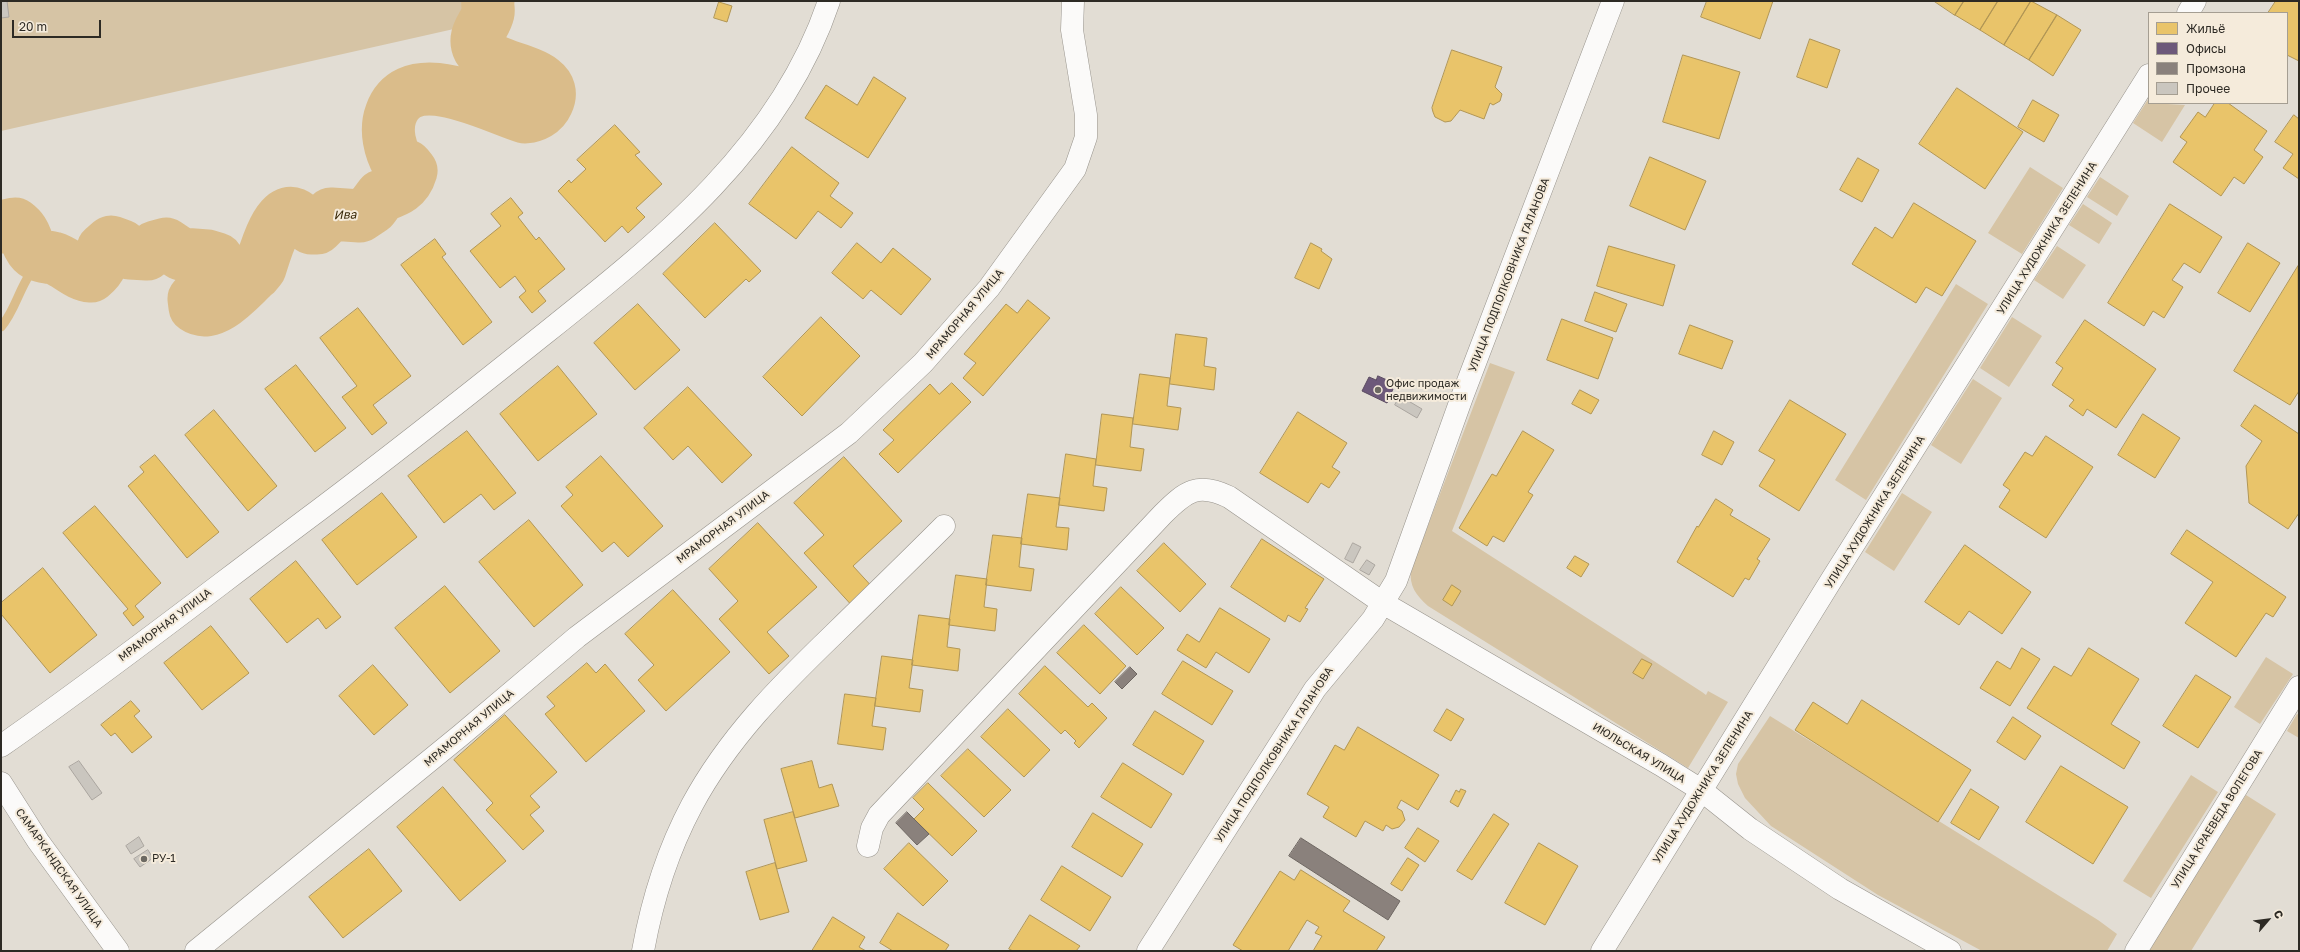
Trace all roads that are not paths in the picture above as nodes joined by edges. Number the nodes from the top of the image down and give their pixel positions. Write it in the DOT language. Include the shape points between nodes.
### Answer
graph roads {
  1 [pos="829,1"];
  2 [pos="1073,1"];
  3 [pos="1613,1"];
  4 [pos="2195,1"];
  5 [pos="2189,12"];
  6 [pos="2148,77"];
  7 [pos="944,526"];
  8 [pos="1383,603"];
  9 [pos="2299,687"];
  10 [pos="1,746"];
  11 [pos="1,784"];
  12 [pos="1700,790"];
  13 [pos="868,846"];
  14 [pos="118,951"];
  15 [pos="196,951"];
  16 [pos="644,951"];
  17 [pos="1148,951"];
  18 [pos="1602,951"];
  19 [pos="1950,951"];
  20 [pos="2136,951"];
  1 -- 10 [label="street, МРАМОРНАЯ УЛИЦА" via="803,65 759,132 715,185 641,256 400,450"];
  2 -- 15 [label="street, МРАМОРНАЯ УЛИЦА" via="1072,30 1086,115 1086,137 1075,169 989,288 924,363 849,433 577,637"];
  3 -- 8 [label="street, УЛИЦА ПОДПОЛКОВНИКА ГАЛАНОВА" via="1462,397 1396,581"];
  4 -- 5 [label="street"];
  6 -- 12 [label="street, УЛИЦА ХУДОЖНИКА ЗЕЛЕНИНА"];
  7 -- 16 [label="street" via="776,690 716,765 692,805 672,848 659,887"];
  8 -- 12 [label="street, ИЮЛЬСКАЯ УЛИЦА"];
  8 -- 13 [label="street, ИЮЛЬСКАЯ УЛИЦА" via="1229,497 1204,488 1193,490 1162,514 879,815 872,828"];
  8 -- 17 [label="street, УЛИЦА ПОДПОЛКОВНИКА ГАЛАНОВА" via="1373,619 1315,688"];
  9 -- 20 [label="street, УЛИЦА КРАЕВЕДА ВОЛЕГОВА"];
  11 -- 14 [label="street, САМАРКАНДСКАЯ УЛИЦА" via="38,841"];
  12 -- 18 [label="street, УЛИЦА ХУДОЖНИКА ЗЕЛЕНИНА"];
  12 -- 19 [label="street, ИЮЛЬСКАЯ УЛИЦА" via="1750,829 1822,877"];
}
